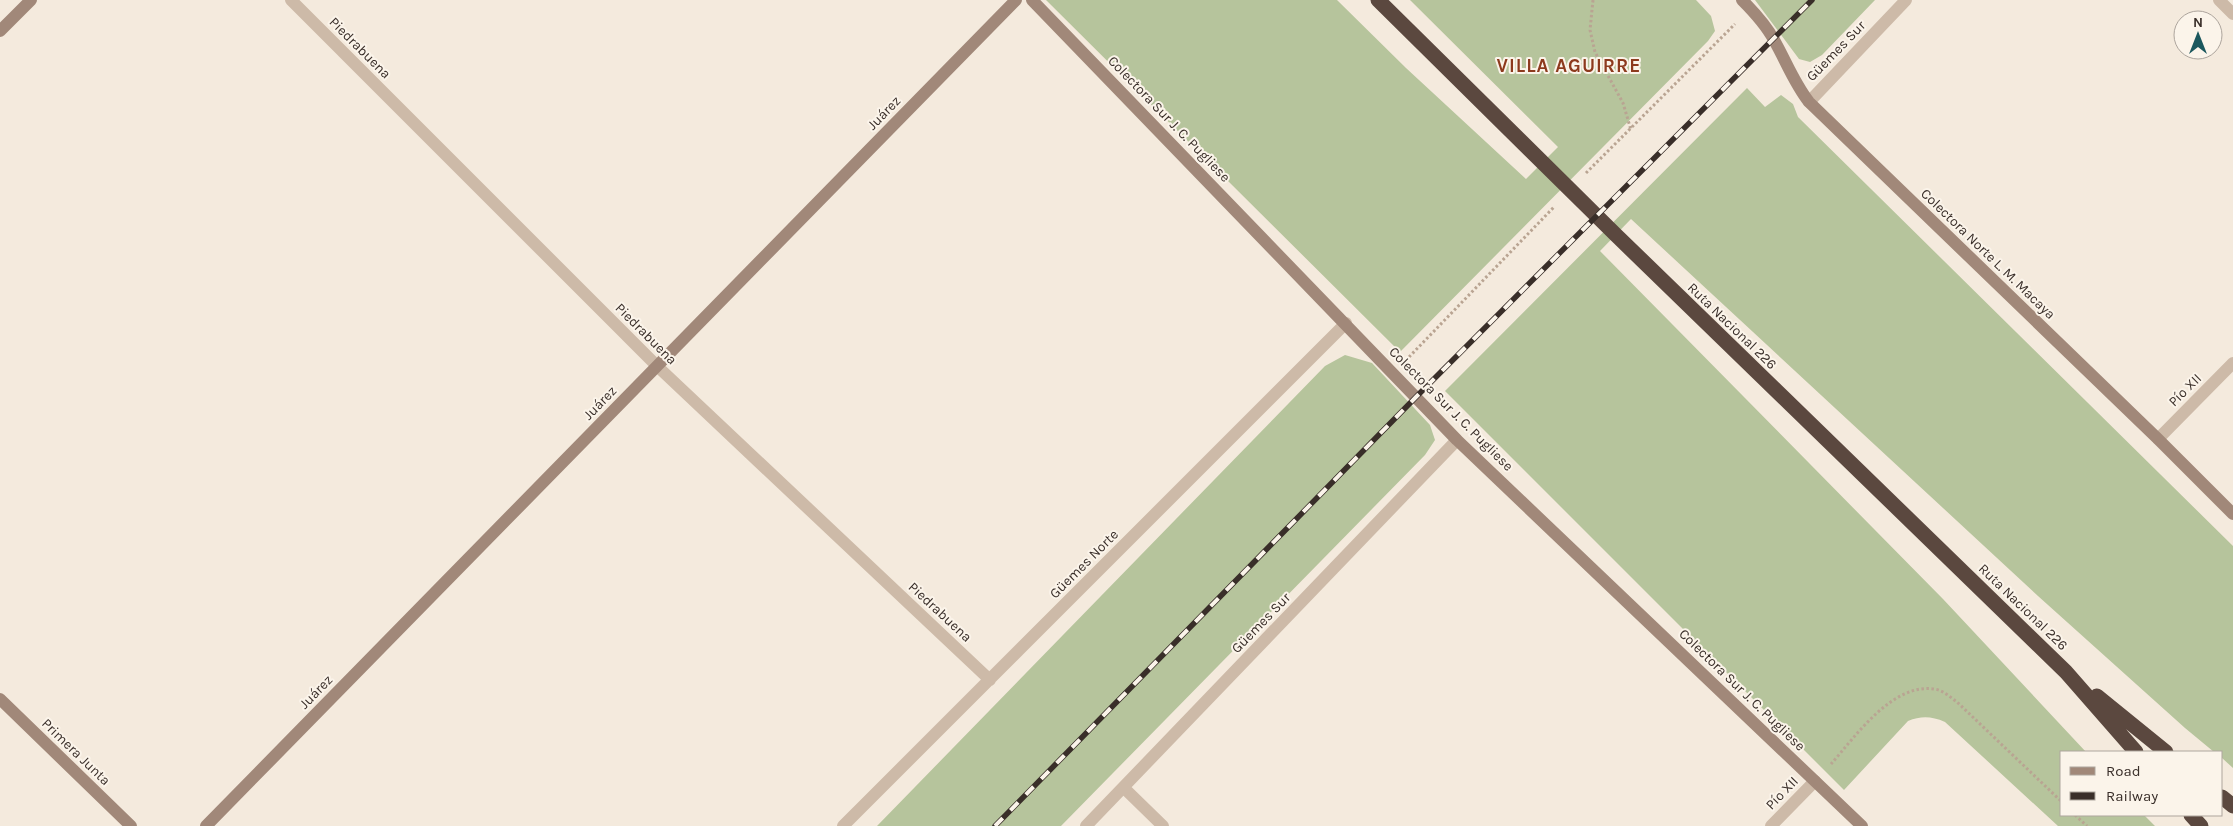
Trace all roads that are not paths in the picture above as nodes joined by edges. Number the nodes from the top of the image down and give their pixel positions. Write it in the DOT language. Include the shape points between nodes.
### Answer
graph roads {
  1 [pos="31,0"];
  2 [pos="292,0"];
  3 [pos="1016,0"];
  4 [pos="1032,0"];
  5 [pos="1378,0"];
  6 [pos="1742,0"];
  7 [pos="1906,0"];
  8 [pos="2219,0"];
  9 [pos="2233,14"];
  10 [pos="0,32"];
  11 [pos="1809,102"];
  12 [pos="1346,323"];
  13 [pos="2233,363"];
  14 [pos="657,366"];
  15 [pos="2158,439"];
  16 [pos="1457,440"];
  17 [pos="2233,514"];
  18 [pos="2066,672"];
  19 [pos="990,680"];
  20 [pos="0,699"];
  21 [pos="2135,751"];
  22 [pos="2165,751"];
  23 [pos="1815,781"];
  24 [pos="1124,788"];
  25 [pos="2223,798"];
  26 [pos="2233,806"];
  27 [pos="2192,816"];
  28 [pos="131,826"];
  29 [pos="206,826"];
  30 [pos="843,826"];
  31 [pos="1086,826"];
  32 [pos="1162,826"];
  33 [pos="1771,826"];
  34 [pos="1862,826"];
  35 [pos="2201,826"];
  1 -- 10 [label="main road"];
  2 -- 14 [label="street, Piedrabuena"];
  3 -- 14 [label="main road, Juárez"];
  4 -- 12 [label="main road, Colectora Sur J. C. Pugliese"];
  5 -- 18 [label="highway, Ruta Nacional 226"];
  6 -- 11 [label="main road, Colectora Norte L. M. Macaya" via="1774,39 1800,91"];
  7 -- 11 [label="street, Güemes Sur"];
  8 -- 9 [label="street"];
  11 -- 15 [label="main road, Colectora Norte L. M. Macaya"];
  12 -- 16 [label="main road, Colectora Sur J. C. Pugliese"];
  12 -- 19 [label="street, Güemes Norte"];
  13 -- 15 [label="street, Pío XII"];
  14 -- 19 [label="street, Piedrabuena"];
  14 -- 29 [label="main road, Juárez"];
  15 -- 17 [label="main road, Colectora Norte L. M. Macaya"];
  16 -- 23 [label="main road, Colectora Sur J. C. Pugliese"];
  16 -- 24 [label="street, Güemes Sur"];
  18 -- 21 [label="highway, Ruta Nacional 226"];
  18 -- 22 [label="highway, Ruta Nacional 226"];
  19 -- 30 [label="street, Güemes Norte"];
  20 -- 28 [label="main road, Primera Junta"];
  23 -- 33 [label="street, Pío XII"];
  23 -- 34 [label="main road, Colectora Sur J. C. Pugliese"];
  24 -- 31 [label="street, Güemes Sur"];
  24 -- 32 [label="street"];
  25 -- 26 [label="highway"];
  27 -- 35 [label="highway"];
}
